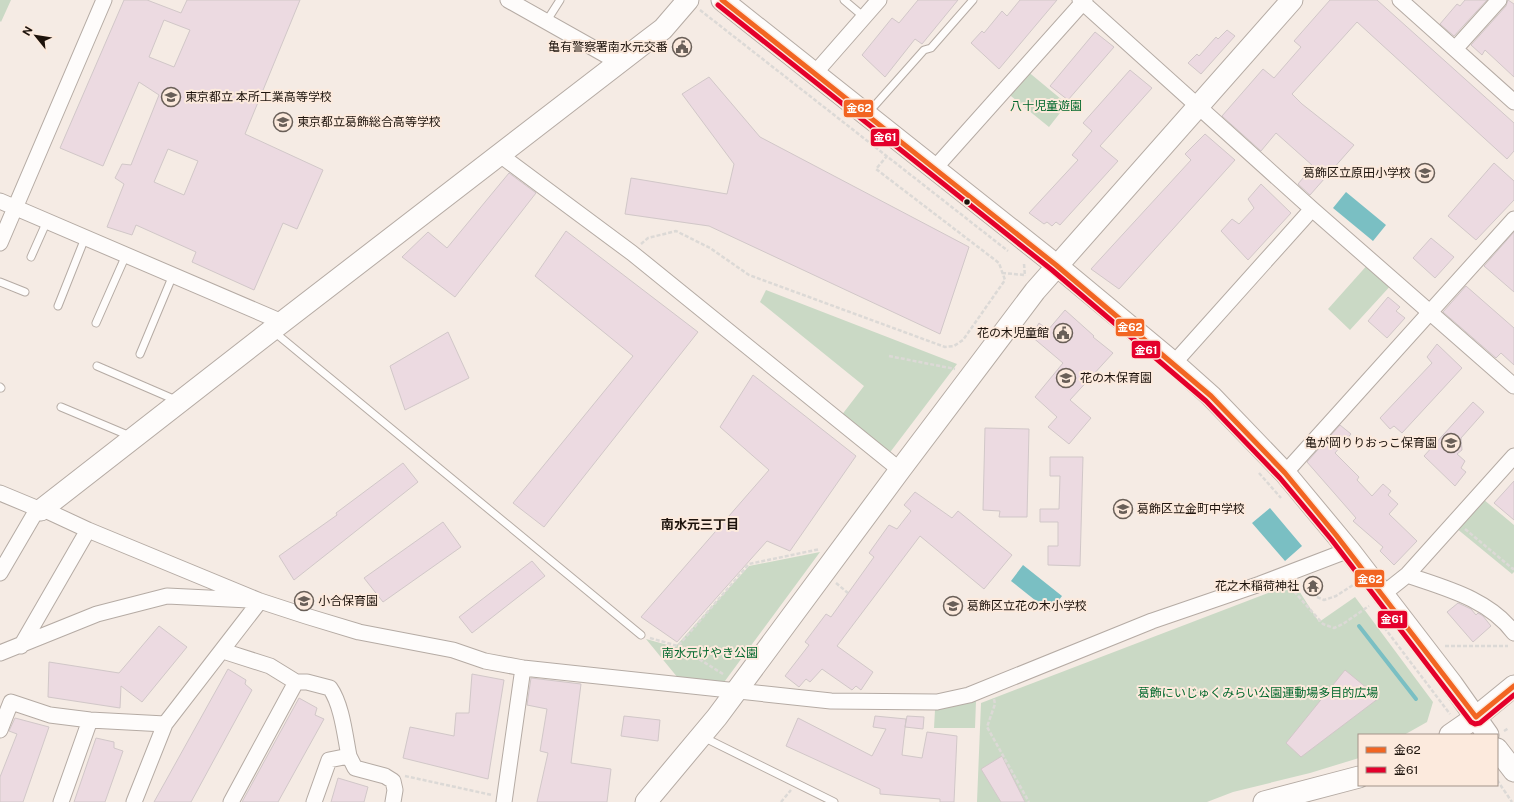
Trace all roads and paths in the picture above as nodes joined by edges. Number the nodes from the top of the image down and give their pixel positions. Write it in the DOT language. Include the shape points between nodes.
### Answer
graph roads {
  1 [pos="104,0"];
  2 [pos="508,0"];
  3 [pos="560,0"];
  4 [pos="722,0"];
  5 [pos="844,0"];
  6 [pos="879,0"];
  7 [pos="973,0"];
  8 [pos="1292,0"];
  9 [pos="1400,0"];
  10 [pos="1499,0"];
  11 [pos="1083,1"];
  12 [pos="692,3"];
  13 [pos="864,17"];
  14 [pos="546,22"];
  15 [pos="1455,49"];
  16 [pos="620,63"];
  17 [pos="815,73"];
  18 [pos="1514,102"];
  19 [pos="1198,105"];
  20 [pos="866,114"];
  21 [pos="500,155"];
  22 [pos="887,156"];
  23 [pos="934,169"];
  24 [pos="0,201"];
  25 [pos="16,208"];
  26 [pos="1312,209"];
  27 [pos="1514,219"];
  28 [pos="47,221"];
  29 [pos="86,238"];
  30 [pos="0,243"];
  31 [pos="632,253"];
  32 [pos="126,255"];
  33 [pos="1013,255"];
  34 [pos="31,257"];
  35 [pos="1019,260"];
  36 [pos="1056,265"];
  37 [pos="1002,273"];
  38 [pos="173,275"];
  39 [pos="1026,275"];
  40 [pos="1025,280"];
  41 [pos="0,282"];
  42 [pos="25,292"];
  43 [pos="58,306"];
  44 [pos="1432,312"];
  45 [pos="96,323"];
  46 [pos="277,326"];
  47 [pos="140,354"];
  48 [pos="889,356"];
  49 [pos="1174,363"];
  50 [pos="97,366"];
  51 [pos="961,370"];
  52 [pos="1514,386"];
  53 [pos="180,402"];
  54 [pos="60,407"];
  55 [pos="132,437"];
  56 [pos="1514,456"];
  57 [pos="1255,469"];
  58 [pos="900,470"];
  59 [pos="1285,474"];
  60 [pos="1,497"];
  61 [pos="1287,504"];
  62 [pos="40,509"];
  63 [pos="1455,521"];
  64 [pos="88,530"];
  65 [pos="1349,550"];
  66 [pos="5,554"];
  67 [pos="821,554"];
  68 [pos="1514,568"];
  69 [pos="0,573"];
  70 [pos="1407,575"];
  71 [pos="1280,577"];
  72 [pos="1349,580"];
  73 [pos="834,582"];
  74 [pos="1353,585"];
  75 [pos="1357,590"];
  76 [pos="848,593"];
  77 [pos="1317,597"];
  78 [pos="1372,600"];
  79 [pos="260,601"];
  80 [pos="1514,634"];
  81 [pos="642,635"];
  82 [pos="21,646"];
  83 [pos="678,646"];
  84 [pos="1441,646"];
  85 [pos="1514,646"];
  86 [pos="223,650"];
  87 [pos="0,653"];
  88 [pos="523,668"];
  89 [pos="724,675"];
  90 [pos="296,682"];
  91 [pos="1514,686"];
  92 [pos="991,687"];
  93 [pos="735,692"];
  94 [pos="1476,717"];
  95 [pos="90,720"];
  96 [pos="165,724"];
  97 [pos="1451,726"];
  98 [pos="0,730"];
  99 [pos="1487,734"];
  100 [pos="701,737"];
  101 [pos="1498,750"];
  102 [pos="349,756"];
  103 [pos="1514,771"];
  104 [pos="1358,777"];
  105 [pos="393,781"];
  106 [pos="1498,781"];
  107 [pos="797,784"];
  108 [pos="504,800"];
  109 [pos="61,802"];
  110 [pos="134,802"];
  111 [pos="231,802"];
  112 [pos="314,802"];
  113 [pos="393,802"];
  114 [pos="646,802"];
  115 [pos="781,802"];
  116 [pos="834,802"];
  117 [pos="1029,802"];
  118 [pos="1264,802"];
  119 [pos="1512,802"];
  1 -- 25 [label="street"];
  2 -- 14 [label="street"];
  3 -- 14 [label="lane"];
  4 -- 17 [label="street"];
  5 -- 13 [label="lane"];
  6 -- 13 [label="street"];
  7 -- 20 [label="lane" via="931,48 924,50"];
  8 -- 19 [label="street"];
  9 -- 15 [label="street"];
  10 -- 15 [label="street"];
  11 -- 19 [label="street"];
  11 -- 23 [label="street"];
  12 -- 16 [label="street"];
  12 -- 22 [label="path"];
  13 -- 17 [label="street"];
  14 -- 16 [label="street"];
  15 -- 18 [label="street"];
  16 -- 21 [label="street"];
  17 -- 20 [label="street"];
  19 -- 26 [label="street"];
  19 -- 36 [label="street"];
  20 -- 23 [label="street"];
  21 -- 31 [label="street"];
  21 -- 46 [label="street"];
  22 -- 33 [label="path"];
  22 -- 37 [label="path" via="876,169 999,263"];
  23 -- 36 [label="street"];
  24 -- 25 [label="street"];
  25 -- 28 [label="street"];
  25 -- 30 [label="street"];
  26 -- 44 [label="street"];
  26 -- 49 [label="street"];
  27 -- 44 [label="street"];
  28 -- 29 [label="street"];
  28 -- 34 [label="lane"];
  29 -- 32 [label="street"];
  29 -- 43 [label="lane"];
  31 -- 37 [label="path" via="648,238 676,231 710,248 749,275 944,348 954,346 963,340 1005,280"];
  31 -- 58 [label="street"];
  32 -- 38 [label="street"];
  32 -- 45 [label="lane"];
  35 -- 39 [label="path" via="1026,264"];
  36 -- 49 [label="street"];
  36 -- 58 [label="street"];
  37 -- 39 [label="path"];
  38 -- 46 [label="street"];
  38 -- 47 [label="lane"];
  39 -- 40 [label="path"];
  41 -- 42 [label="lane"];
  44 -- 52 [label="street"];
  44 -- 59 [label="street"];
  46 -- 53 [label="street"];
  46 -- 81 [label="lane"];
  48 -- 51 [label="path"];
  49 -- 59 [label="street" via="1211,396"];
  50 -- 53 [label="lane"];
  53 -- 55 [label="street"];
  54 -- 55 [label="lane"];
  55 -- 62 [label="street"];
  56 -- 63 [label="street"];
  57 -- 61 [label="path"];
  58 -- 93 [label="street"];
  59 -- 65 [label="street"];
  60 -- 62 [label="street"];
  62 -- 64 [label="street"];
  62 -- 66 [label="street"];
  63 -- 68 [label="path"];
  63 -- 70 [label="street"];
  64 -- 79 [label="street"];
  64 -- 82 [label="street"];
  65 -- 71 [label="street"];
  65 -- 78 [label="street"];
  66 -- 69 [label="street"];
  67 -- 83 [label="path" via="825,548 749,564"];
  70 -- 78 [label="street"];
  70 -- 80 [label="street" via="1462,593 1487,608 1507,624"];
  71 -- 78 [label="path" via="1323,624 1334,628 1343,624"];
  71 -- 92 [label="street" via="1152,621"];
  72 -- 74 [label="path"];
  73 -- 76 [label="path"];
  74 -- 75 [label="path"];
  74 -- 77 [label="path" via="1336,596 1324,600"];
  78 -- 94 [label="street"];
  78 -- 97 [label="path"];
  79 -- 82 [label="street" via="167,596 97,614"];
  79 -- 86 [label="street"];
  79 -- 88 [label="street" via="359,632 452,650 485,661"];
  81 -- 83 [label="path"];
  82 -- 87 [label="street"];
  83 -- 89 [label="path"];
  84 -- 85 [label="path"];
  86 -- 90 [label="street" via="270,666"];
  86 -- 96 [label="street"];
  88 -- 93 [label="street"];
  88 -- 108 [label="street"];
  90 -- 102 [label="street" via="330,688 334,693"];
  90 -- 111 [label="street"];
  91 -- 94 [label="street"];
  92 -- 93 [label="street" via="938,702 831,702"];
  92 -- 117 [label="path" via="995,704 987,727"];
  93 -- 100 [label="street"];
  94 -- 97 [label="street"];
  94 -- 99 [label="street"];
  95 -- 96 [label="street"];
  95 -- 98 [label="street" via="50,715 11,702"];
  95 -- 109 [label="street"];
  96 -- 110 [label="street"];
  100 -- 107 [label="lane"];
  100 -- 114 [label="street"];
  101 -- 103 [label="street"];
  102 -- 105 [label="street" via="355,768"];
  102 -- 112 [label="street" via="329,760"];
  104 -- 118 [label="street"];
  105 -- 108 [label="path" via="398,775"];
  105 -- 113 [label="street"];
  106 -- 119 [label="path"];
  107 -- 115 [label="path"];
  107 -- 116 [label="lane"];
}
